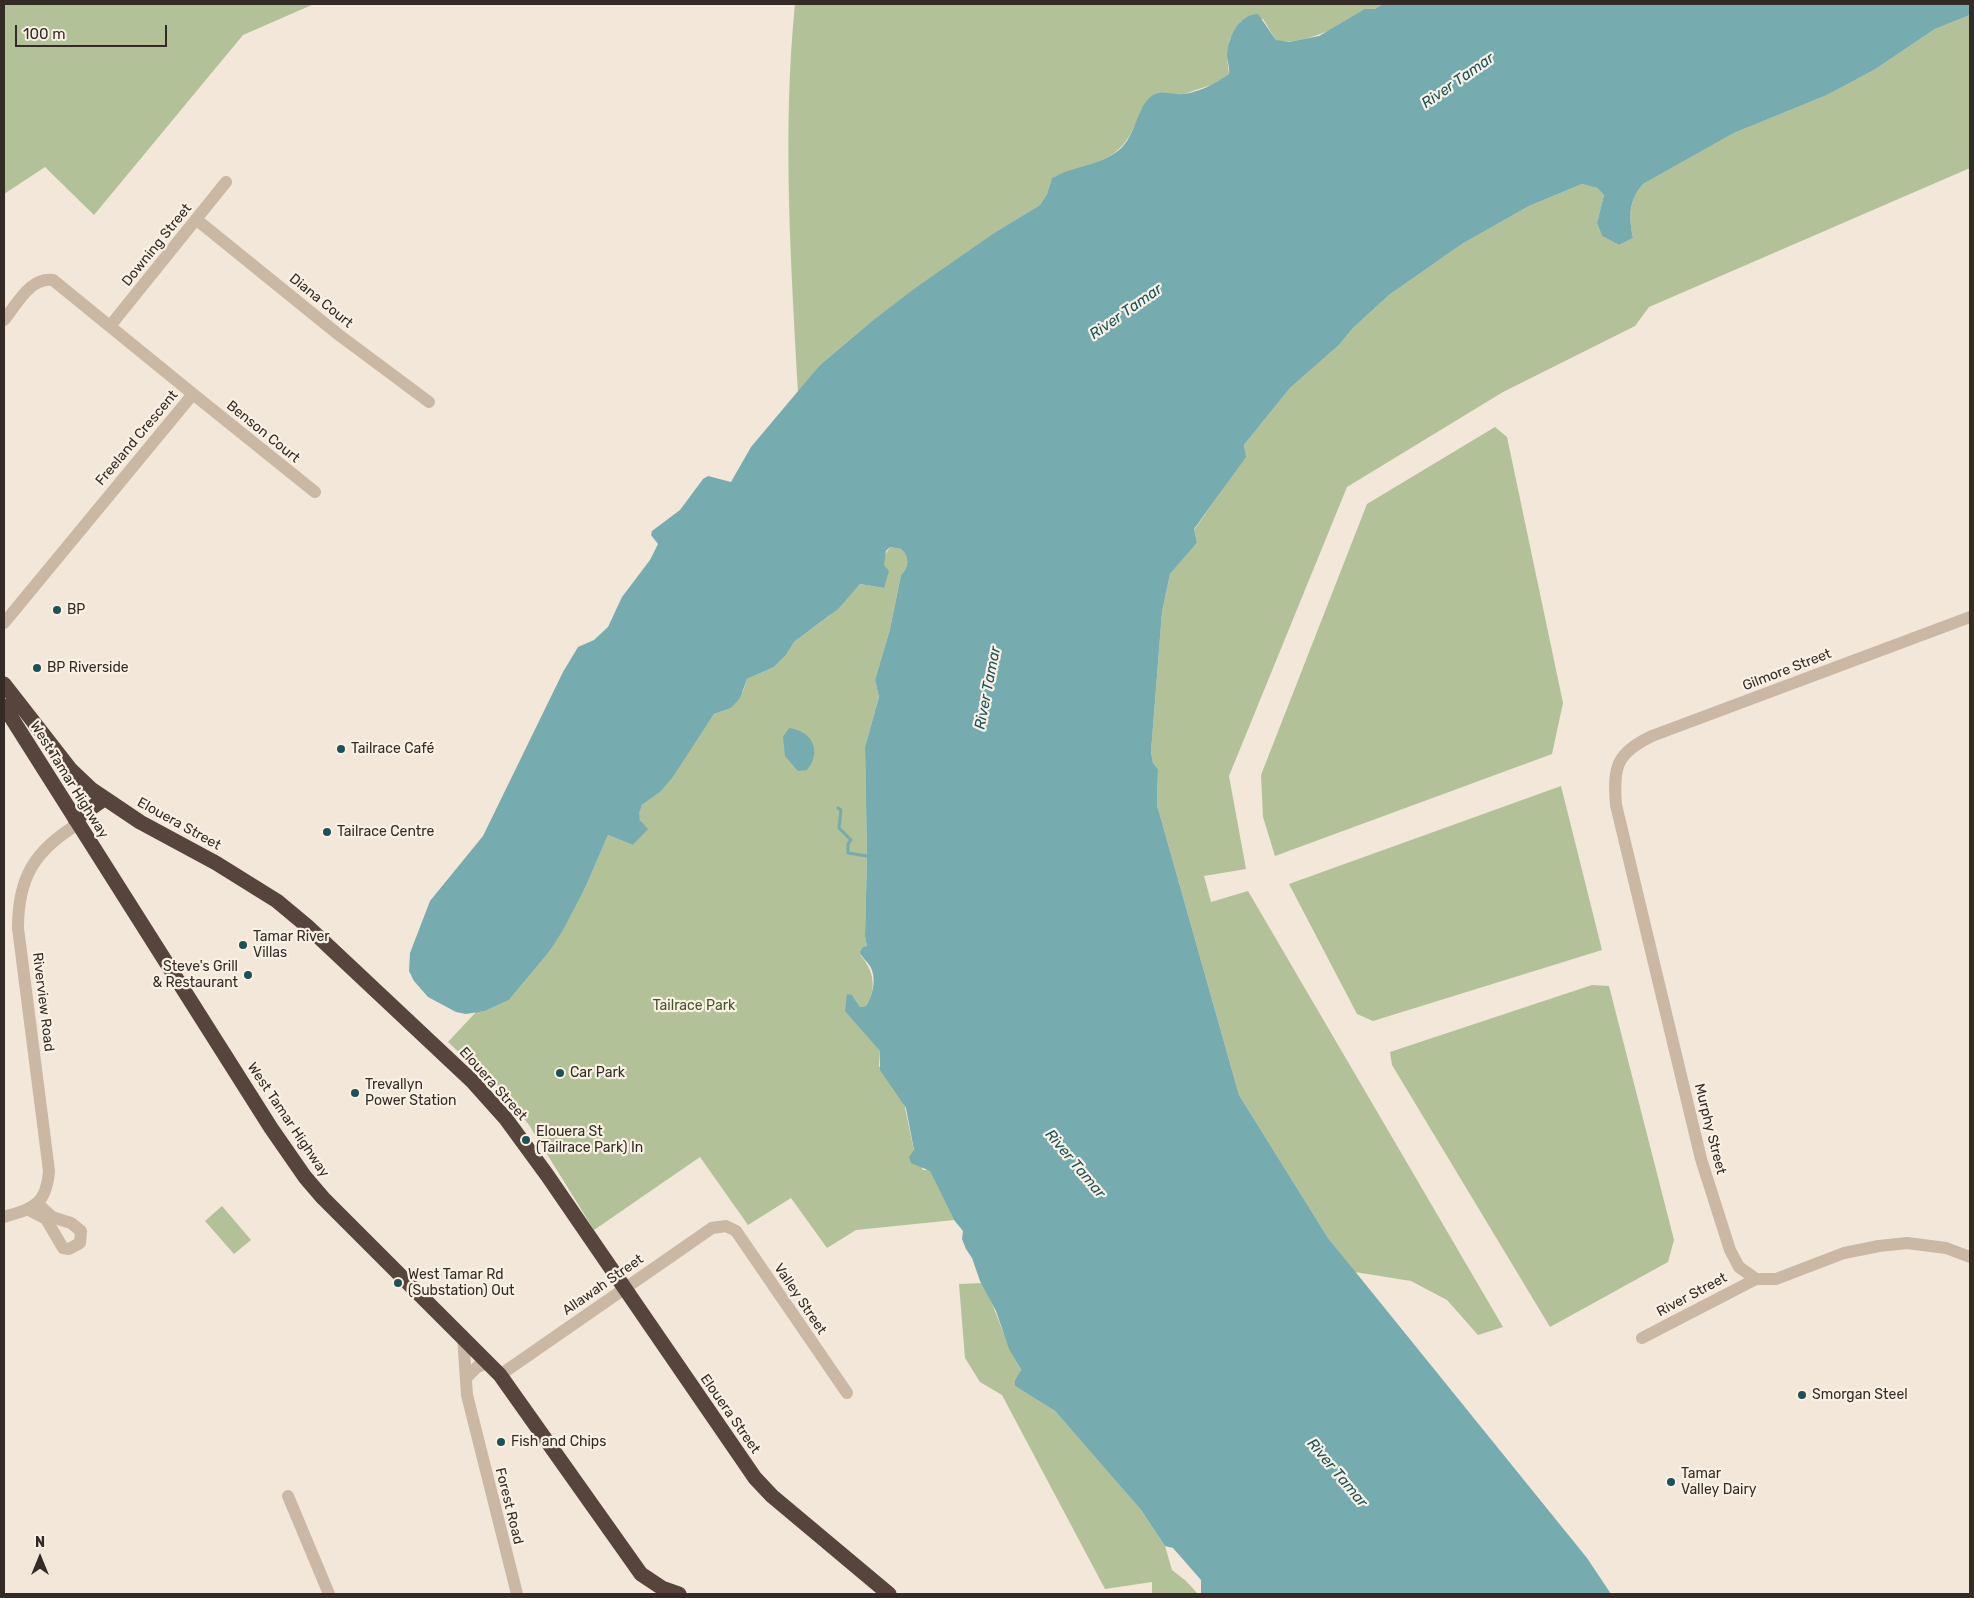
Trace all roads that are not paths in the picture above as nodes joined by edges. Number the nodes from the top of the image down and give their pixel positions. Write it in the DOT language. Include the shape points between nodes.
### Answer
graph roads {
  1 [pos="226,182"];
  2 [pos="198,220"];
  3 [pos="4,320"];
  4 [pos="110,326"];
  5 [pos="193,394"];
  6 [pos="429,402"];
  7 [pos="315,492"];
  8 [pos="1970,617"];
  9 [pos="4,623"];
  10 [pos="4,684"];
  11 [pos="4,706"];
  12 [pos="1620,759"];
  13 [pos="91,789"];
  14 [pos="104,799"];
  15 [pos="76,821"];
  16 [pos="4,1217"];
  17 [pos="726,1226"];
  18 [pos="1970,1257"];
  19 [pos="1756,1279"];
  20 [pos="624,1288"];
  21 [pos="463,1336"];
  22 [pos="1642,1338"];
  23 [pos="489,1363"];
  24 [pos="500,1375"];
  25 [pos="466,1378"];
  26 [pos="847,1393"];
  27 [pos="288,1496"];
  28 [pos="328,1594"];
  29 [pos="517,1594"];
  30 [pos="679,1594"];
  31 [pos="889,1594"];
  1 -- 2 [label="street, Downing Street"];
  2 -- 4 [label="street, Downing Street"];
  2 -- 6 [label="street, Diana Court" via="339,335"];
  3 -- 4 [label="street, Freeland Crescent" via="35,282 43,279 60,284"];
  4 -- 5 [label="street, Freeland Crescent"];
  5 -- 7 [label="street, Benson Court"];
  5 -- 9 [label="street, Freeland Crescent"];
  8 -- 12 [label="street, Gilmore Street" via="1652,736 1639,742"];
  10 -- 13 [label="highway, West Tamar Highway" via="72,770"];
  11 -- 15 [label="highway, West Tamar Highway"];
  12 -- 19 [label="street, Murphy Street" via="1614,780 1616,805 1701,1159 1730,1250 1739,1267"];
  13 -- 14 [label="highway, Elouera Street"];
  14 -- 15 [label="highway"];
  14 -- 20 [label="highway, Elouera Street" via="277,901 452,1061 506,1119"];
  15 -- 16 [label="street, Riverview Road" via="36,858 27,875 18,909 49,1171 46,1190 34,1207"];
  15 -- 21 [label="highway, West Tamar Highway" via="305,1177"];
  17 -- 20 [label="street, Allawah Street" via="712,1228"];
  17 -- 26 [label="street, Valley Street" via="736,1230"];
  18 -- 19 [label="street" via="1926,1244 1878,1246 1844,1253 1776,1279"];
  19 -- 22 [label="street, River Street"];
  20 -- 24 [label="street, Allawah Street"];
  20 -- 31 [label="highway, Elouera Street" via="755,1478"];
  21 -- 23 [label="highway, West Tamar Highway"];
  21 -- 25 [label="street, Forest Road"];
  23 -- 24 [label="highway, West Tamar Highway"];
  23 -- 25 [label="street" via="477,1367"];
  24 -- 30 [label="highway, West Tamar Highway" via="641,1574 662,1588"];
  25 -- 29 [label="street, Forest Road" via="478,1443"];
  27 -- 28 [label="street"];
}
